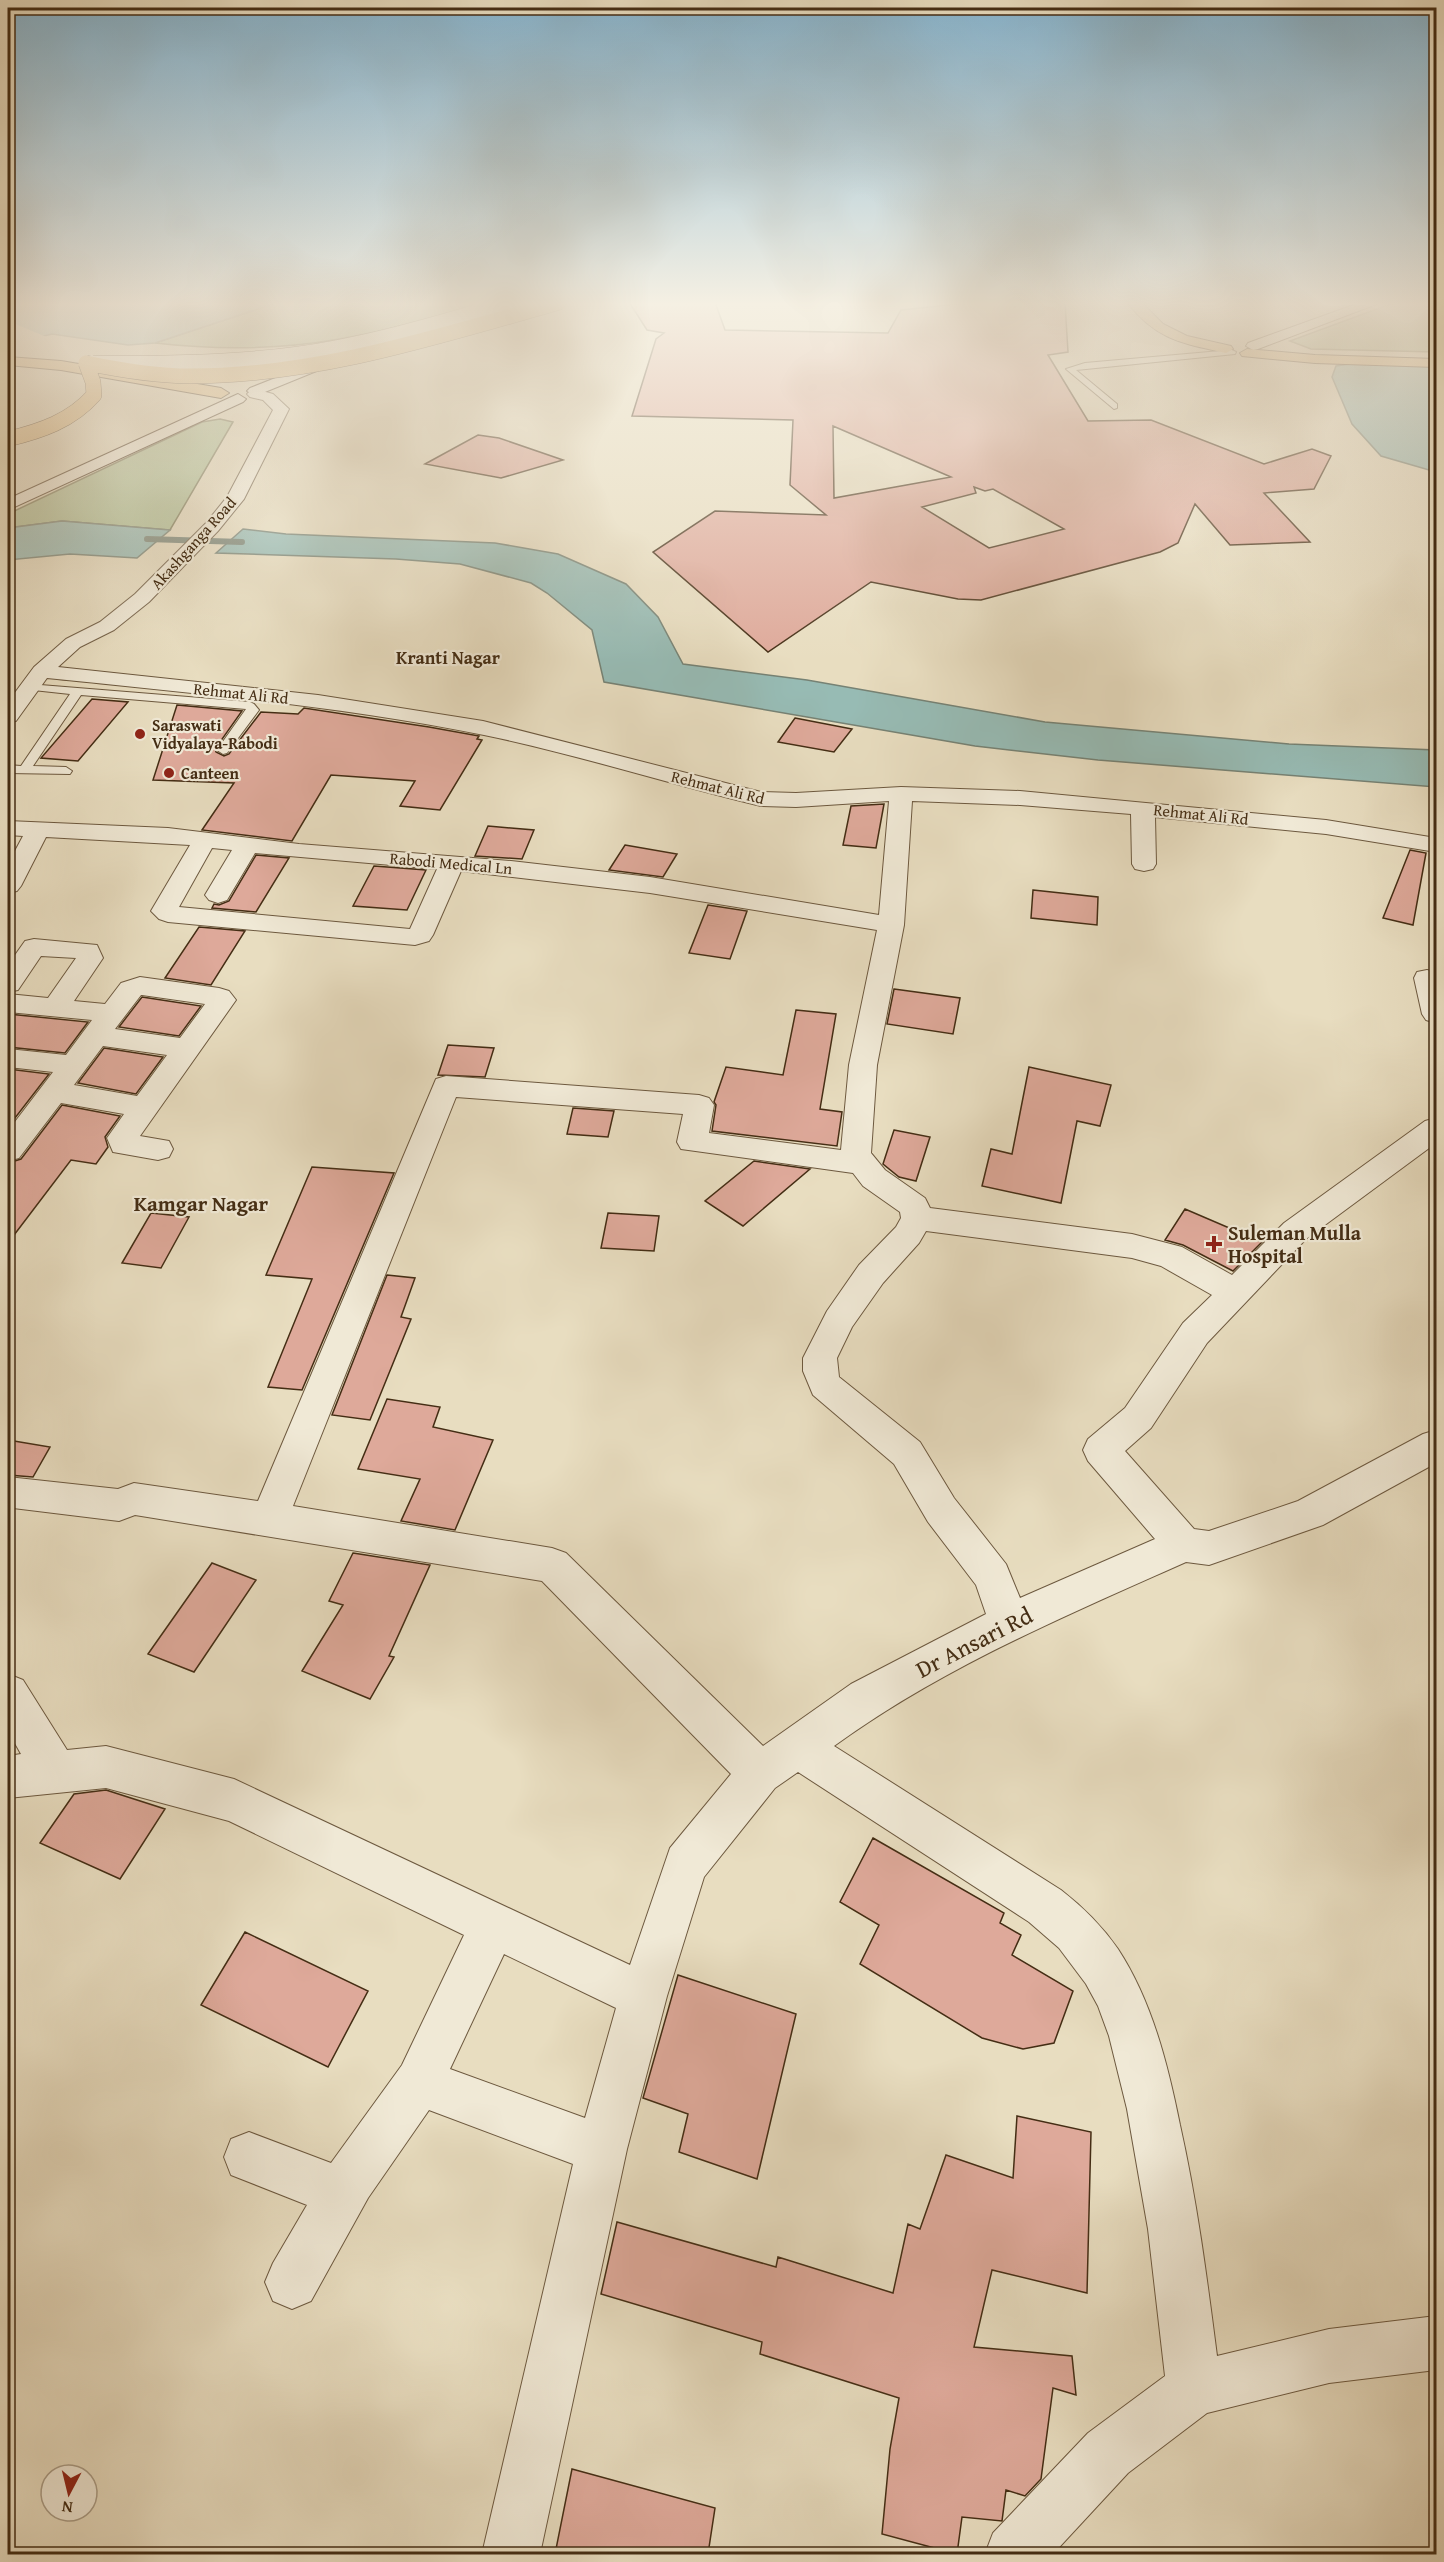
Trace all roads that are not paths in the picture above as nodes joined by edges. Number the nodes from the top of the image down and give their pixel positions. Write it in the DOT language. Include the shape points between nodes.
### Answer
graph roads {
  1 [pos="61,422"];
  2 [pos="160,422"];
  3 [pos="187,422"];
  4 [pos="274,422"];
  5 [pos="8,439"];
  6 [pos="8,490"];
  7 [pos="8,505"];
  8 [pos="98,609"];
  9 [pos="73,643"];
  10 [pos="35,679"];
  11 [pos="78,691"];
  12 [pos="8,716"];
  13 [pos="223,750"];
  14 [pos="8,769"];
  15 [pos="24,770"];
  16 [pos="66,771"];
  17 [pos="901,794"];
  18 [pos="1143,808"];
  19 [pos="8,828"];
  20 [pos="25,841"];
  21 [pos="204,841"];
  22 [pos="1437,845"];
  23 [pos="247,846"];
  24 [pos="452,863"];
  25 [pos="1144,864"];
  26 [pos="8,886"];
  27 [pos="218,895"];
  28 [pos="891,925"];
  29 [pos="1427,978"];
  30 [pos="9,1001"];
  31 [pos="56,1008"];
  32 [pos="1437,1014"];
  33 [pos="101,1027"];
  34 [pos="187,1048"];
  35 [pos="8,1058"];
  36 [pos="73,1065"];
  37 [pos="53,1092"];
  38 [pos="145,1107"];
  39 [pos="1437,1128"];
  40 [pos="13,1137"];
  41 [pos="158,1149"];
  42 [pos="862,1163"];
  43 [pos="917,1218"];
  44 [pos="1235,1292"];
  45 [pos="1437,1445"];
  46 [pos="8,1494"];
  47 [pos="269,1519"];
  48 [pos="1184,1545"];
  49 [pos="1009,1623"];
  50 [pos="8,1694"];
  51 [pos="797,1747"];
  52 [pos="56,1771"];
  53 [pos="760,1773"];
  54 [pos="8,1777"];
  55 [pos="493,1925"];
  56 [pos="643,1996"];
  57 [pos="419,2082"];
  58 [pos="602,2149"];
  59 [pos="249,2157"];
  60 [pos="342,2193"];
  61 [pos="292,2282"];
  62 [pos="1437,2343"];
  63 [pos="1194,2389"];
  64 [pos="511,2554"];
  65 [pos="1014,2554"];
  1 -- 5 [label="main road, bridge"];
  2 -- 6 [label="street"];
  3 -- 7 [label="street"];
  4 -- 9 [label="street, Akashganga Road" via="235,499 212,526 142,598 107,626"];
  8 -- 9 [label="street, Akashganga Road" via="82,624"];
  9 -- 10 [label="street, Akashganga Road"];
  10 -- 11 [label="lane"];
  10 -- 12 [label="street, Akashganga Road"];
  10 -- 17 [label="street, Rehmat Ali Rd" via="376,709 519,736 761,799"];
  11 -- 13 [label="lane" via="250,706 253,710"];
  11 -- 15 [label="lane"];
  14 -- 15 [label="lane"];
  15 -- 16 [label="lane"];
  17 -- 18 [label="street, Rehmat Ali Rd"];
  17 -- 28 [label="street"];
  18 -- 22 [label="street, Rehmat Ali Rd" via="1306,825"];
  18 -- 25 [label="street"];
  19 -- 20 [label="street, Rabodi Medical Ln"];
  20 -- 21 [label="street, Rabodi Medical Ln" via="168,835"];
  20 -- 26 [label="street"];
  21 -- 23 [label="street, Rabodi Medical Ln"];
  21 -- 24 [label="street" via="164,910 168,914 415,937 420,935"];
  23 -- 24 [label="street, Rabodi Medical Ln" via="295,859"];
  23 -- 27 [label="street"];
  24 -- 28 [label="street, Rabodi Medical Ln" via="650,885"];
  28 -- 42 [label="street" via="863,1065 856,1155"];
  29 -- 32 [label="street"];
  30 -- 31 [label="street"];
  30 -- 31 [label="street" via="34,947 88,951 90,958"];
  31 -- 33 [label="street" via="106,1013"];
  33 -- 34 [label="street"];
  33 -- 34 [label="street" via="131,989 140,986 219,996 222,1000"];
  33 -- 36 [label="street"];
  34 -- 38 [label="street"];
  35 -- 36 [label="street"];
  36 -- 37 [label="street"];
  37 -- 38 [label="street"];
  37 -- 40 [label="street"];
  38 -- 41 [label="street" via="122,1138 124,1144"];
  39 -- 44 [label="street" via="1295,1231"];
  42 -- 43 [label="street" via="873,1178 914,1206"];
  42 -- 47 [label="street" via="692,1142 699,1104 446,1086"];
  43 -- 44 [label="street" via="1132,1246 1171,1256"];
  43 -- 49 [label="street" via="908,1235 871,1274 839,1320 820,1358 820,1371 825,1385 907,1453 941,1510 992,1576"];
  44 -- 48 [label="street" via="1195,1333 1138,1418 1101,1450"];
  45 -- 48 [label="street, Dr Ansari Rd" via="1310,1513 1209,1548"];
  46 -- 47 [label="street" via="119,1505 134,1499"];
  47 -- 53 [label="street" via="552,1565"];
  48 -- 49 [label="street, Dr Ansari Rd"];
  49 -- 51 [label="street, Dr Ansari Rd" via="866,1698"];
  50 -- 52 [label="street"];
  51 -- 53 [label="street, Dr Ansari Rd"];
  51 -- 63 [label="street" via="1049,1909 1088,1947 1110,1982 1131,2027 1150,2098 1178,2258"];
  52 -- 54 [label="street"];
  52 -- 55 [label="street" via="106,1767 234,1801"];
  53 -- 56 [label="street, Dr Ansari Rd" via="686,1864"];
  55 -- 56 [label="street"];
  55 -- 57 [label="street"];
  56 -- 58 [label="street, Dr Ansari Rd"];
  57 -- 58 [label="street"];
  57 -- 60 [label="street"];
  58 -- 64 [label="street, Dr Ansari Rd"];
  59 -- 60 [label="street"];
  60 -- 61 [label="street"];
  62 -- 63 [label="street" via="1329,2356"];
  63 -- 65 [label="street" via="1108,2453"];
}
